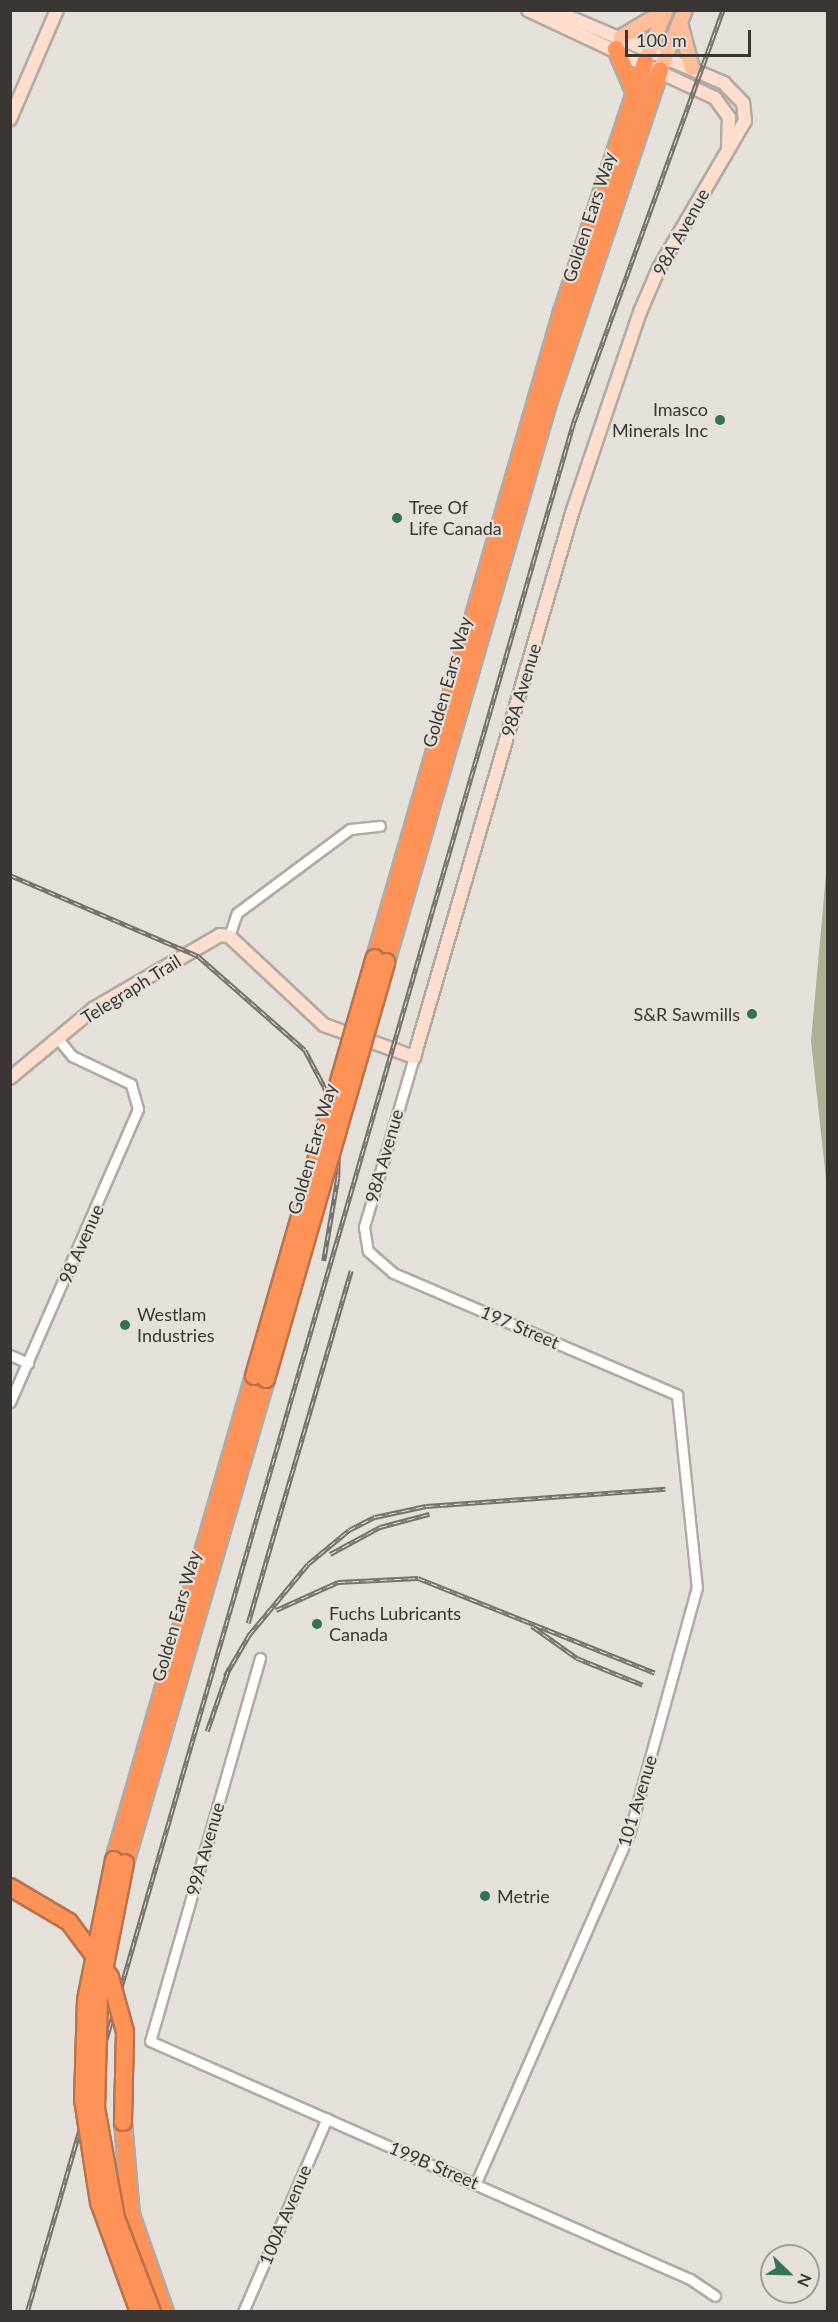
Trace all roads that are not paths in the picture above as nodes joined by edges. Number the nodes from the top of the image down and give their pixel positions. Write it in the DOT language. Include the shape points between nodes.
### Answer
graph roads {
  1 [pos="57,10"];
  2 [pos="528,10"];
  3 [pos="553,10"];
  4 [pos="665,11"];
  5 [pos="682,17"];
  6 [pos="619,43"];
  7 [pos="655,59"];
  8 [pos="692,68"];
  9 [pos="634,91"];
  10 [pos="10,120"];
  11 [pos="728,146"];
  12 [pos="380,826"];
  13 [pos="229,936"];
  14 [pos="380,960"];
  15 [pos="58,1038"];
  16 [pos="414,1057"];
  17 [pos="10,1078"];
  18 [pos="368,1251"];
  19 [pos="10,1355"];
  20 [pos="28,1363"];
  21 [pos="677,1395"];
  22 [pos="10,1402"];
  23 [pos="260,1658"];
  24 [pos="119,1861"];
  25 [pos="10,1887"];
  26 [pos="150,2041"];
  27 [pos="327,2118"];
  28 [pos="476,2183"];
  29 [pos="715,2296"];
  30 [pos="139,2312"];
  31 [pos="152,2312"];
  32 [pos="165,2312"];
  33 [pos="243,2312"];
  1 -- 10 [label="street"];
  2 -- 6 [label="street"];
  3 -- 6 [label="street"];
  4 -- 6 [label="main road"];
  4 -- 7 [label="main road, Golden Ears Way"];
  5 -- 7 [label="main road, Golden Ears Way"];
  5 -- 8 [label="main road"];
  6 -- 7 [label="street"];
  6 -- 9 [label="highway"];
  7 -- 8 [label="street, 98A Avenue"];
  7 -- 9 [label="highway, Golden Ears Way"];
  7 -- 11 [label="street" via="722,102 729,117"];
  7 -- 14 [label="highway, Golden Ears Way"];
  8 -- 11 [label="street, 98A Avenue" via="724,82 743,103 743,130"];
  9 -- 14 [label="highway, Golden Ears Way" via="555,334"];
  11 -- 16 [label="street, 98A Avenue" via="659,268 636,324 572,513"];
  12 -- 13 [label="street" via="350,829 237,913"];
  13 -- 15 [label="street, Telegraph Trail" via="210,939 93,1009"];
  13 -- 16 [label="street" via="324,1025"];
  14 -- 24 [label="highway, Golden Ears Way, bridge"];
  15 -- 17 [label="street, Telegraph Trail"];
  15 -- 20 [label="street, 98 Avenue" via="72,1056 131,1084 136,1122"];
  16 -- 18 [label="street, 98A Avenue" via="364,1227"];
  18 -- 21 [label="street, 197 Street" via="393,1273"];
  19 -- 20 [label="street"];
  20 -- 22 [label="street, 98 Avenue"];
  21 -- 28 [label="street, 101 Avenue" via="697,1587 629,1834"];
  23 -- 26 [label="street, 99A Avenue"];
  24 -- 30 [label="highway, Golden Ears Way, bridge" via="87,1989 83,2099 104,2222"];
  24 -- 31 [label="highway, Golden Ears Way, bridge" via="99,1995 96,2108 116,2218"];
  25 -- 32 [label="highway, bridge" via="78,1930 115,1987 126,2043 124,2183 139,2242"];
  26 -- 27 [label="street, 199B Street"];
  27 -- 28 [label="street, 199B Street"];
  27 -- 33 [label="street, 100A Avenue"];
  28 -- 29 [label="street, 199B Street" via="690,2279"];
}
